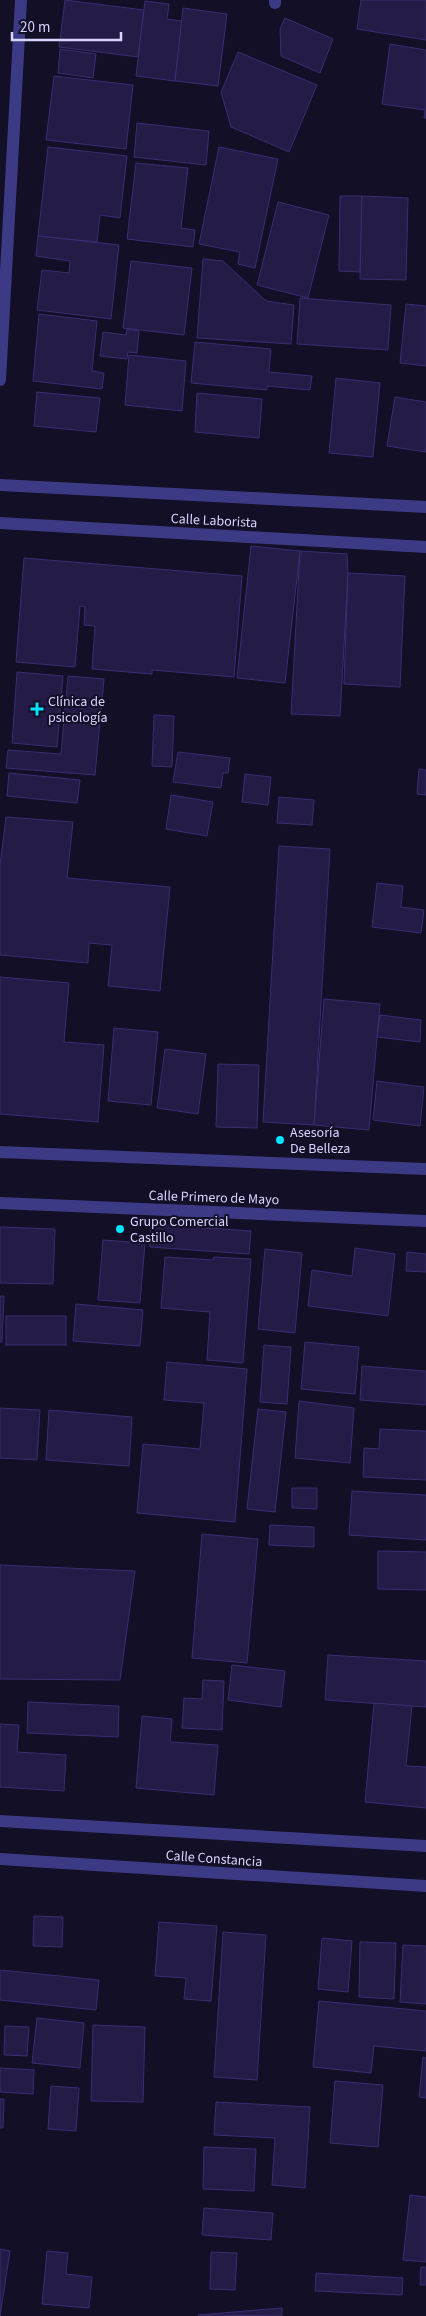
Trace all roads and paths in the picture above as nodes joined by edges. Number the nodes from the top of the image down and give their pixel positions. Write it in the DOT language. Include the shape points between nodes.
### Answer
graph roads {
  1 [pos="21,0"];
  2 [pos="0,380"];
  3 [pos="0,485"];
  4 [pos="426,507"];
  5 [pos="0,523"];
  6 [pos="426,547"];
  7 [pos="0,1152"];
  8 [pos="426,1170"];
  9 [pos="0,1204"];
  10 [pos="426,1221"];
  11 [pos="0,1821"];
  12 [pos="426,1846"];
  13 [pos="0,1859"];
  14 [pos="426,1886"];
  1 -- 2 [label="street"];
  3 -- 4 [label="street, Calle Laborista"];
  5 -- 6 [label="street, Calle Laborista"];
  7 -- 8 [label="street"];
  9 -- 10 [label="street, Calle Primero de Mayo"];
  11 -- 12 [label="street, Calle Constancia"];
  13 -- 14 [label="street, Calle Constancia"];
}
